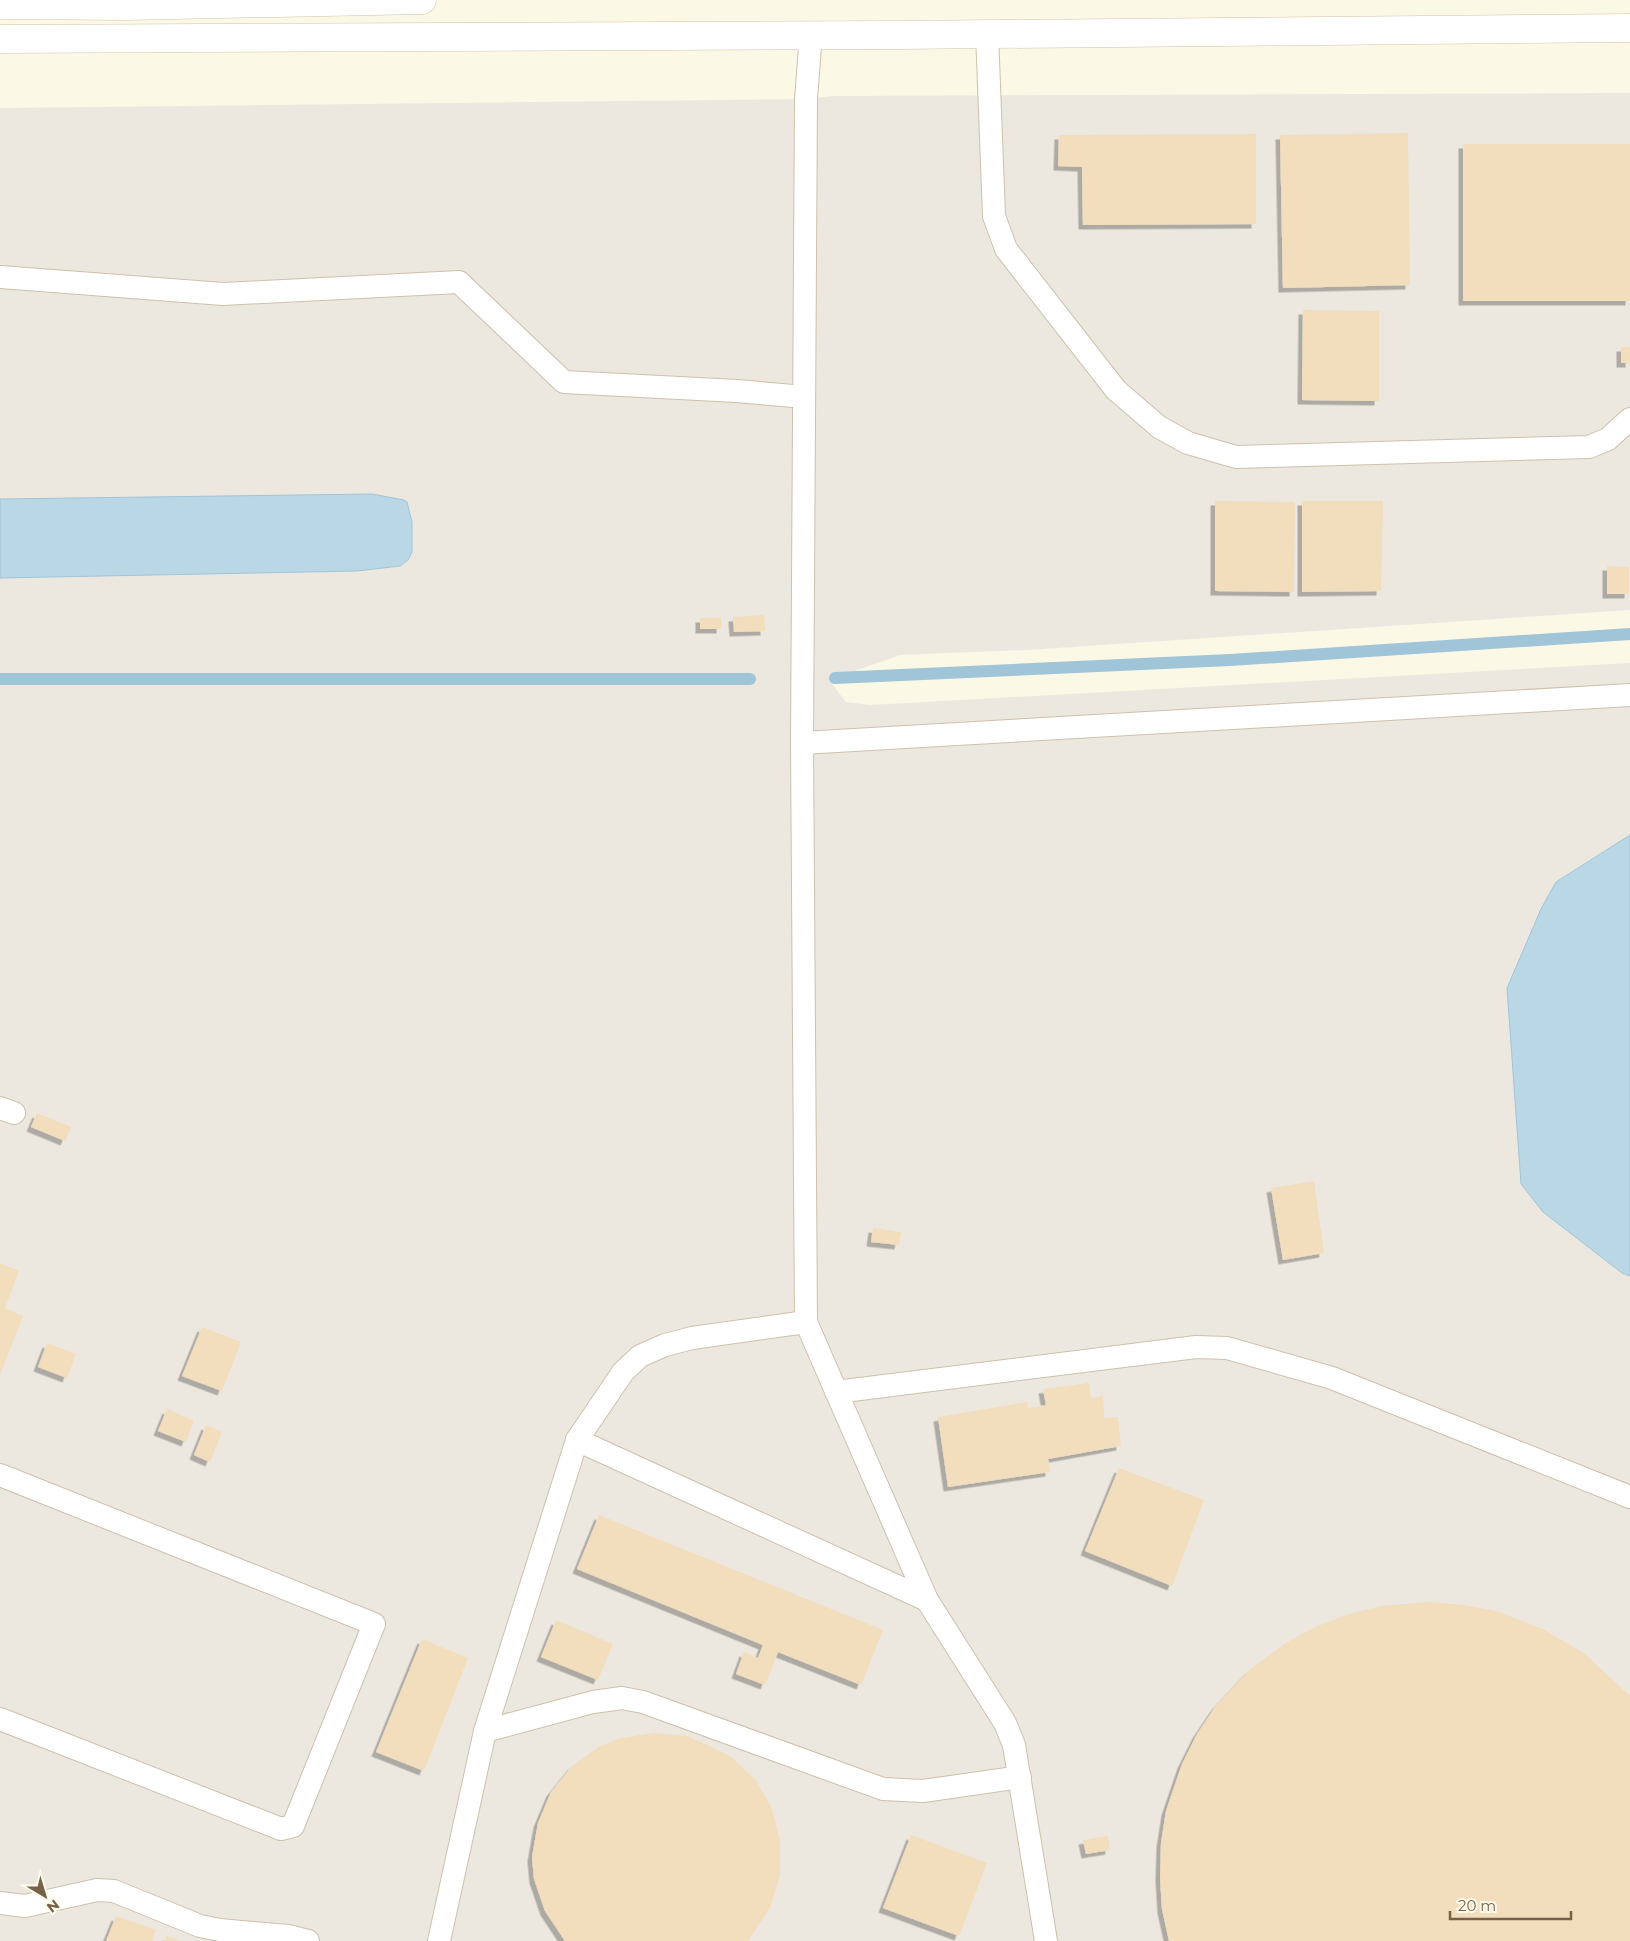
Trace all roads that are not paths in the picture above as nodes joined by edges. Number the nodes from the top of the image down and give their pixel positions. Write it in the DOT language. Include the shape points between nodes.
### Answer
graph roads {
  1 [pos="422,0"];
  2 [pos="0,4"];
  3 [pos="1630,28"];
  4 [pos="988,33"];
  5 [pos="811,34"];
  6 [pos="0,39"];
  7 [pos="0,277"];
  8 [pos="804,397"];
  9 [pos="1630,419"];
  10 [pos="1630,694"];
  11 [pos="802,744"];
  12 [pos="806,1322"];
  13 [pos="836,1392"];
  14 [pos="577,1440"];
  15 [pos="0,1475"];
  16 [pos="1630,1497"];
  17 [pos="927,1600"];
  18 [pos="0,1719"];
  19 [pos="485,1731"];
  20 [pos="1020,1777"];
  21 [pos="0,1903"];
  22 [pos="308,1941"];
  23 [pos="439,1941"];
  24 [pos="1046,1941"];
  1 -- 2 [label="main road" via="126,6"];
  3 -- 4 [label="main road"];
  4 -- 5 [label="main road"];
  4 -- 9 [label="lane" via="994,216 1006,250 1116,390 1159,427 1188,443 1236,457 1589,447 1608,439"];
  5 -- 6 [label="main road"];
  5 -- 8 [label="lane" via="806,99"];
  7 -- 8 [label="lane" via="222,294 458,282 564,382"];
  8 -- 11 [label="lane"];
  10 -- 11 [label="lane"];
  11 -- 12 [label="lane"];
  12 -- 13 [label="lane"];
  12 -- 14 [label="lane" via="692,1338 640,1356 623,1372"];
  13 -- 16 [label="lane" via="1196,1347 1228,1348 1332,1378"];
  13 -- 17 [label="lane"];
  14 -- 17 [label="lane"];
  14 -- 19 [label="lane"];
  15 -- 18 [label="lane" via="374,1624 293,1826 282,1829"];
  17 -- 20 [label="lane" via="1005,1723 1014,1744"];
  19 -- 20 [label="lane" via="593,1702 622,1698 644,1702 883,1789 923,1791"];
  19 -- 23 [label="lane"];
  20 -- 24 [label="lane"];
  21 -- 22 [label="lane" via="25,1906 97,1890 114,1890 200,1926"];
}
